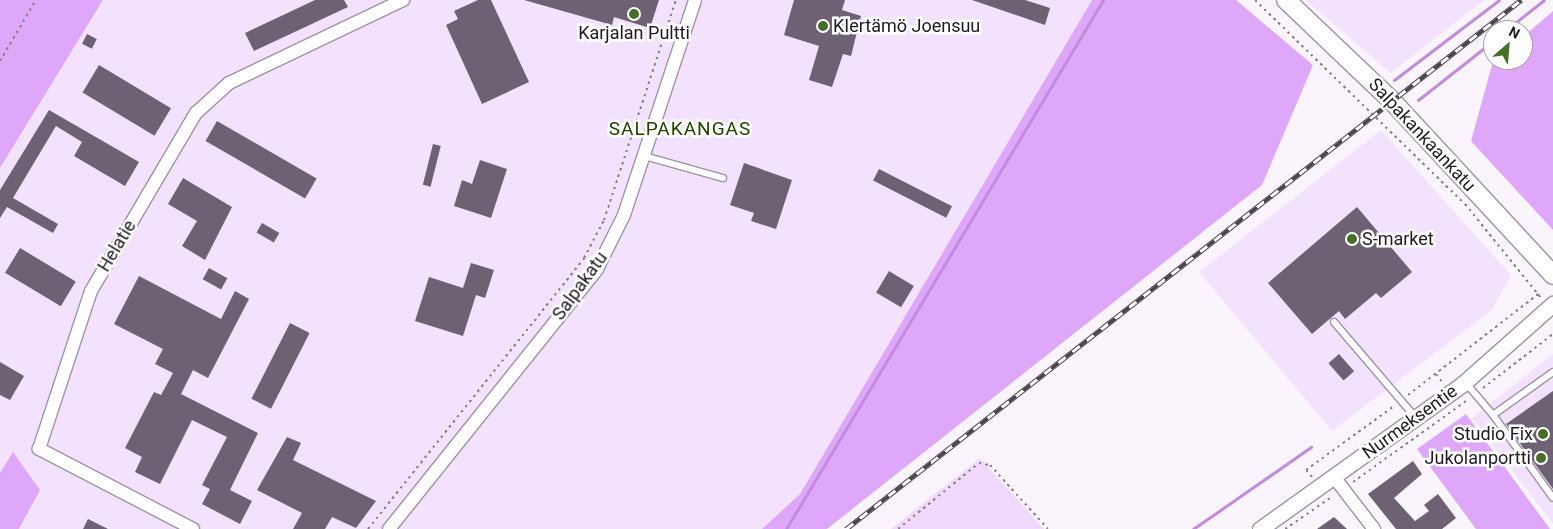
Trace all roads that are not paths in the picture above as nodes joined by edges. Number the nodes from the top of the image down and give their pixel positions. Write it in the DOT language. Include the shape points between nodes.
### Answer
graph roads {
  1 [pos="403,0"];
  2 [pos="695,0"];
  3 [pos="1286,0"];
  4 [pos="644,156"];
  5 [pos="723,178"];
  6 [pos="1553,275"];
  7 [pos="1551,306"];
  8 [pos="1334,322"];
  9 [pos="1553,372"];
  10 [pos="1465,382"];
  11 [pos="1493,415"];
  12 [pos="1415,418"];
  13 [pos="1339,482"];
  14 [pos="1553,498"];
  15 [pos="193,529"];
  16 [pos="389,529"];
  17 [pos="1260,529"];
  18 [pos="1374,529"];
  1 -- 15 [label="street, Helatie" via="229,83 196,113 91,291 39,449"];
  2 -- 4 [label="street, Salpakatu"];
  3 -- 6 [label="main road, Salpakankaankatu" via="1392,101"];
  4 -- 5 [label="lane"];
  4 -- 16 [label="street, Salpakatu" via="624,215 597,269"];
  7 -- 10 [label="street, Nurmeksentie"];
  8 -- 12 [label="lane"];
  9 -- 11 [label="lane"];
  10 -- 11 [label="lane"];
  10 -- 12 [label="street, Nurmeksentie"];
  11 -- 14 [label="lane"];
  12 -- 13 [label="street, Nurmeksentie"];
  13 -- 17 [label="street, Nurmeksentie"];
  13 -- 18 [label="street"];
}
